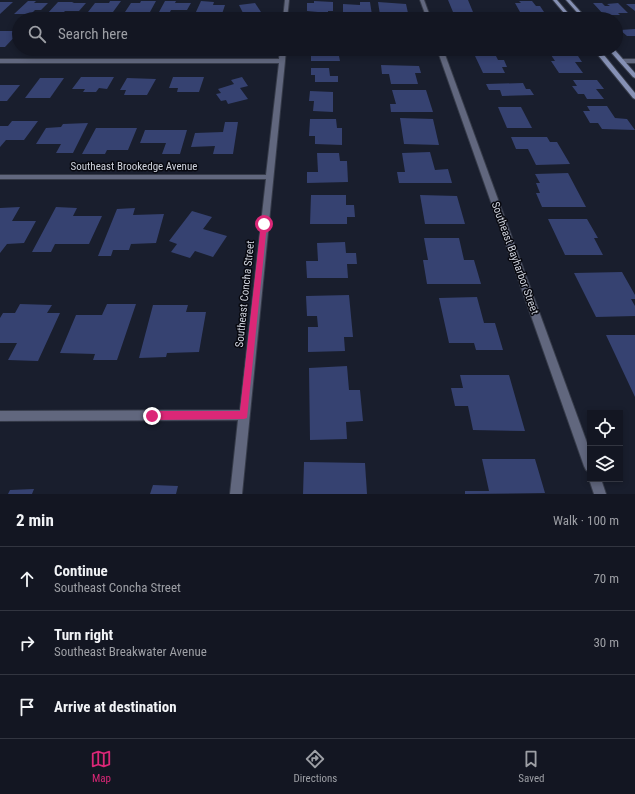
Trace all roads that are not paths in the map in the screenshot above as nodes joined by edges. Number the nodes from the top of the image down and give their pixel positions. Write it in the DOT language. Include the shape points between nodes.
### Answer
graph roads {
  1 [pos="287,0"];
  2 [pos="422,0"];
  3 [pos="555,0"];
  4 [pos="568,0"];
  5 [pos="286,12"];
  6 [pos="426,12"];
  7 [pos="565,12"];
  8 [pos="579,12"];
  9 [pos="282,56"];
  10 [pos="443,56"];
  11 [pos="602,56"];
  12 [pos="617,56"];
  13 [pos="0,61"];
  14 [pos="282,61"];
  15 [pos="622,61"];
  16 [pos="635,61"];
  17 [pos="635,76"];
  18 [pos="635,97"];
  19 [pos="0,177"];
  20 [pos="269,177"];
  21 [pos="244,415"];
  22 [pos="0,416"];
  23 [pos="587,458"];
  24 [pos="595,482"];
  25 [pos="236,494"];
  26 [pos="600,494"];
  1 -- 5 [label="street"];
  2 -- 6 [label="street"];
  3 -- 7 [label="street"];
  4 -- 8 [label="street"];
  9 -- 14 [label="street, Southeast Concha Street"];
  10 -- 23 [label="street, Southeast Bayharbor Street"];
  11 -- 18 [label="street"];
  12 -- 15 [label="street"];
  13 -- 14 [label="street"];
  14 -- 20 [label="street, Southeast Concha Street"];
  15 -- 16 [label="street"];
  15 -- 17 [label="street"];
  19 -- 20 [label="street, Southeast Brookedge Avenue"];
  20 -- 21 [label="street, Southeast Concha Street"];
  21 -- 22 [label="street"];
  21 -- 25 [label="street, Southeast Concha Street"];
  24 -- 26 [label="street"];
}
